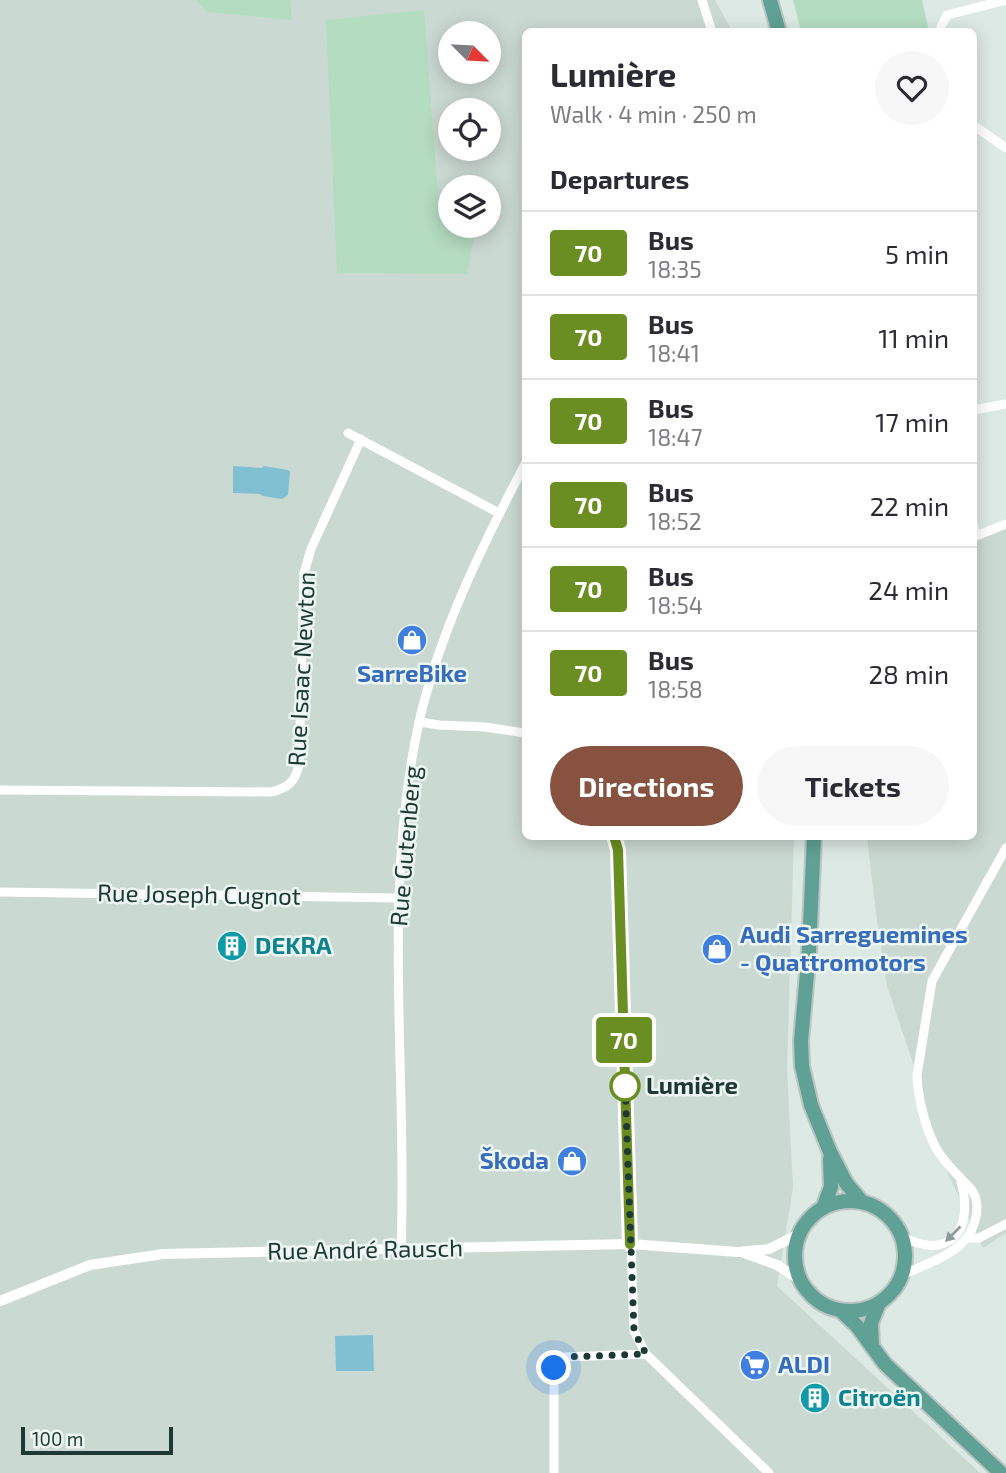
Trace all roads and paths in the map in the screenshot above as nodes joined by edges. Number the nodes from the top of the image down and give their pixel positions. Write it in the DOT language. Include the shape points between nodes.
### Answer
graph roads {
  1 [pos="702,0"];
  2 [pos="770,0"];
  3 [pos="1006,0"];
  4 [pos="711,28"];
  5 [pos="778,28"];
  6 [pos="941,28"];
  7 [pos="977,128"];
  8 [pos="1006,148"];
  9 [pos="1006,404"];
  10 [pos="977,410"];
  11 [pos="348,433"];
  12 [pos="361,439"];
  13 [pos="522,470"];
  14 [pos="499,513"];
  15 [pos="1006,524"];
  16 [pos="977,536"];
  17 [pos="419,722"];
  18 [pos="522,733"];
  19 [pos="0,790"];
  20 [pos="615,840"];
  21 [pos="814,840"];
  22 [pos="1006,848"];
  23 [pos="0,892"];
  24 [pos="397,898"];
  25 [pos="830,1152"];
  26 [pos="960,1181"];
  27 [pos="862,1202"];
  28 [pos="823,1208"];
  29 [pos="1006,1224"];
  30 [pos="799,1234"];
  31 [pos="901,1236"];
  32 [pos="968,1238"];
  33 [pos="630,1244"];
  34 [pos="401,1250"];
  35 [pos="738,1252"];
  36 [pos="901,1276"];
  37 [pos="800,1280"];
  38 [pos="0,1301"];
  39 [pos="879,1303"];
  40 [pos="840,1310"];
  41 [pos="872,1347"];
  42 [pos="646,1354"];
  43 [pos="555,1473"];
  44 [pos="769,1473"];
  45 [pos="1001,1473"];
  1 -- 4 [label="street"];
  2 -- 5 [label="main road"];
  3 -- 6 [label="street" via="947,15"];
  7 -- 8 [label="street"];
  9 -- 10 [label="street"];
  11 -- 12 [label="street"];
  12 -- 14 [label="street"];
  12 -- 19 [label="street, Rue Isaac Newton" via="304,573 299,765 287,788 271,792"];
  13 -- 14 [label="street, Rue Gutenberg"];
  14 -- 17 [label="street, Rue Gutenberg" via="462,590"];
  15 -- 16 [label="street"];
  17 -- 18 [label="street"];
  17 -- 24 [label="street, Rue Gutenberg"];
  20 -- 33 [label="street"];
  21 -- 25 [label="main road" via="802,1066 811,1105"];
  22 -- 26 [label="street" via="932,981 917,1075 930,1134"];
  23 -- 24 [label="street, Rue Joseph Cugnot"];
  24 -- 34 [label="street, Rue Gutenberg"];
  25 -- 27 [label="main road" via="846,1184"];
  25 -- 28 [label="main road" via="831,1187"];
  26 -- 31 [label="street, one-way" via="965,1219 952,1238 927,1245"];
  26 -- 32 [label="street" via="972,1190 977,1208"];
  27 -- 28 [label="main road"];
  27 -- 31 [label="main road" via="886,1214"];
  28 -- 30 [label="main road"];
  29 -- 32 [label="street" via="979,1238"];
  30 -- 35 [label="street, Rue André Rausch" via="769,1249"];
  30 -- 37 [label="main road" via="795,1257"];
  31 -- 36 [label="main road"];
  32 -- 36 [label="street" via="946,1255"];
  33 -- 34 [label="street, Rue André Rausch"];
  33 -- 35 [label="street, Rue André Rausch"];
  33 -- 42 [label="street" via="634,1331"];
  34 -- 38 [label="street, Rue André Rausch" via="163,1254 90,1265"];
  35 -- 37 [label="street, Rue André Rausch" via="765,1259"];
  36 -- 39 [label="main road"];
  37 -- 40 [label="main road" via="812,1296"];
  39 -- 40 [label="main road" via="860,1310"];
  39 -- 41 [label="main road" via="871,1323"];
  40 -- 41 [label="main road"];
  41 -- 45 [label="main road"];
  42 -- 43 [label="street" via="564,1357 554,1368"];
  42 -- 44 [label="street"];
}
